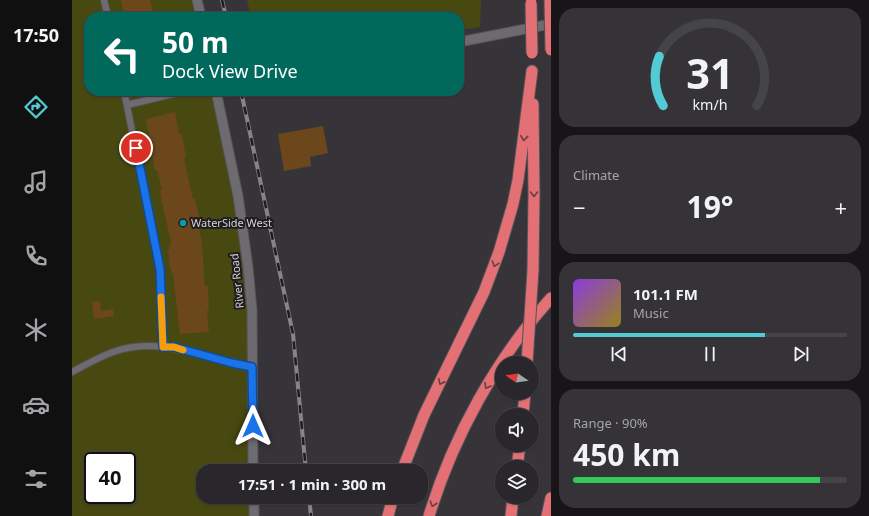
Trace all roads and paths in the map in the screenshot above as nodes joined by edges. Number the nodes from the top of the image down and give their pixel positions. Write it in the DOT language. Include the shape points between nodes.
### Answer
graph roads {
  1 [pos="104,0"];
  2 [pos="197,0"];
  3 [pos="550,0"];
  4 [pos="531,2"];
  5 [pos="107,12"];
  6 [pos="200,12"];
  7 [pos="551,24"];
  8 [pos="464,41"];
  9 [pos="551,50"];
  10 [pos="551,53"];
  11 [pos="532,71"];
  12 [pos="125,96"];
  13 [pos="164,96"];
  14 [pos="217,96"];
  15 [pos="127,105"];
  16 [pos="551,298"];
  17 [pos="163,347"];
  18 [pos="527,356"];
  19 [pos="252,367"];
  20 [pos="72,372"];
  21 [pos="253,464"];
  22 [pos="405,464"];
  23 [pos="551,498"];
  24 [pos="254,504"];
  25 [pos="391,504"];
  26 [pos="512,504"];
  27 [pos="254,516"];
  28 [pos="388,516"];
  29 [pos="429,516"];
  30 [pos="511,516"];
  31 [pos="547,516"];
  1 -- 5 [label="street"];
  2 -- 6 [label="street"];
  3 -- 9 [label="highway, bridge"];
  4 -- 11 [label="highway, bridge"];
  7 -- 8 [label="street"];
  9 -- 10 [label="highway"];
  11 -- 18 [label="highway, one-way, bridge" via="533,270"];
  11 -- 22 [label="highway, one-way" via="518,180 500,252 484,292 424,415"];
  12 -- 15 [label="street"];
  13 -- 15 [label="street"];
  14 -- 19 [label="street, River Road" via="238,196 245,246 252,310"];
  15 -- 17 [label="street" via="160,269"];
  16 -- 29 [label="highway, one-way" via="509,352 478,402 452,454"];
  17 -- 19 [label="street" via="174,347"];
  17 -- 20 [label="street" via="140,346 114,351"];
  19 -- 21 [label="street, River Road"];
  23 -- 31 [label="highway"];
  24 -- 27 [label="street"];
  25 -- 28 [label="highway"];
  26 -- 30 [label="highway"];
}
